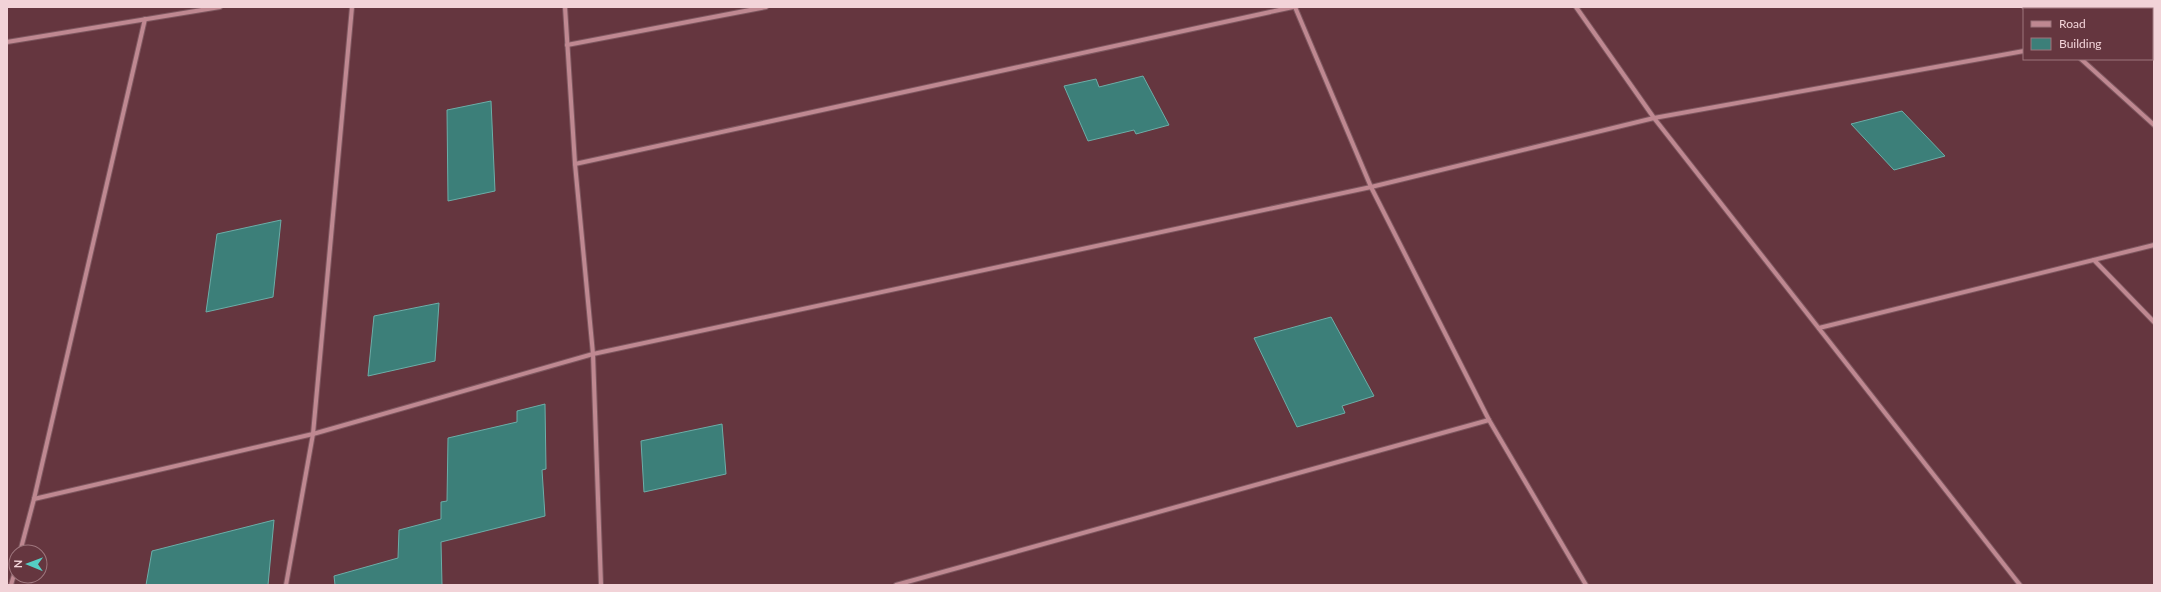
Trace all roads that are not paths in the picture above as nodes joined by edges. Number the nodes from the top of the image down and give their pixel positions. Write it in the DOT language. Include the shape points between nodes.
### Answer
graph roads {
  1 [pos="220,7"];
  2 [pos="352,7"];
  3 [pos="565,7"];
  4 [pos="766,7"];
  5 [pos="1294,7"];
  6 [pos="1576,7"];
  7 [pos="145,19"];
  8 [pos="7,42"];
  9 [pos="567,45"];
  10 [pos="2023,51"];
  11 [pos="2082,60"];
  12 [pos="1654,118"];
  13 [pos="2154,125"];
  14 [pos="574,164"];
  15 [pos="1371,187"];
  16 [pos="2154,245"];
  17 [pos="2094,260"];
  18 [pos="2154,322"];
  19 [pos="1819,328"];
  20 [pos="593,354"];
  21 [pos="1489,420"];
  22 [pos="313,434"];
  23 [pos="34,499"];
  24 [pos="22,544"];
  25 [pos="286,585"];
  26 [pos="601,585"];
  27 [pos="896,585"];
  28 [pos="1586,585"];
  29 [pos="2020,585"];
  1 -- 7 [label="street"];
  2 -- 22 [label="street"];
  3 -- 9 [label="street"];
  4 -- 9 [label="street"];
  5 -- 14 [label="street"];
  5 -- 15 [label="street"];
  6 -- 12 [label="street"];
  7 -- 8 [label="street"];
  7 -- 23 [label="street"];
  9 -- 14 [label="street"];
  10 -- 12 [label="street"];
  11 -- 13 [label="street"];
  12 -- 15 [label="street"];
  12 -- 19 [label="street"];
  14 -- 20 [label="street"];
  15 -- 20 [label="street"];
  15 -- 21 [label="street"];
  16 -- 17 [label="street"];
  17 -- 18 [label="street"];
  17 -- 19 [label="street"];
  19 -- 29 [label="street"];
  20 -- 22 [label="street"];
  20 -- 26 [label="street"];
  21 -- 27 [label="street"];
  21 -- 28 [label="street"];
  22 -- 23 [label="street"];
  22 -- 25 [label="street"];
  23 -- 24 [label="street"];
}
